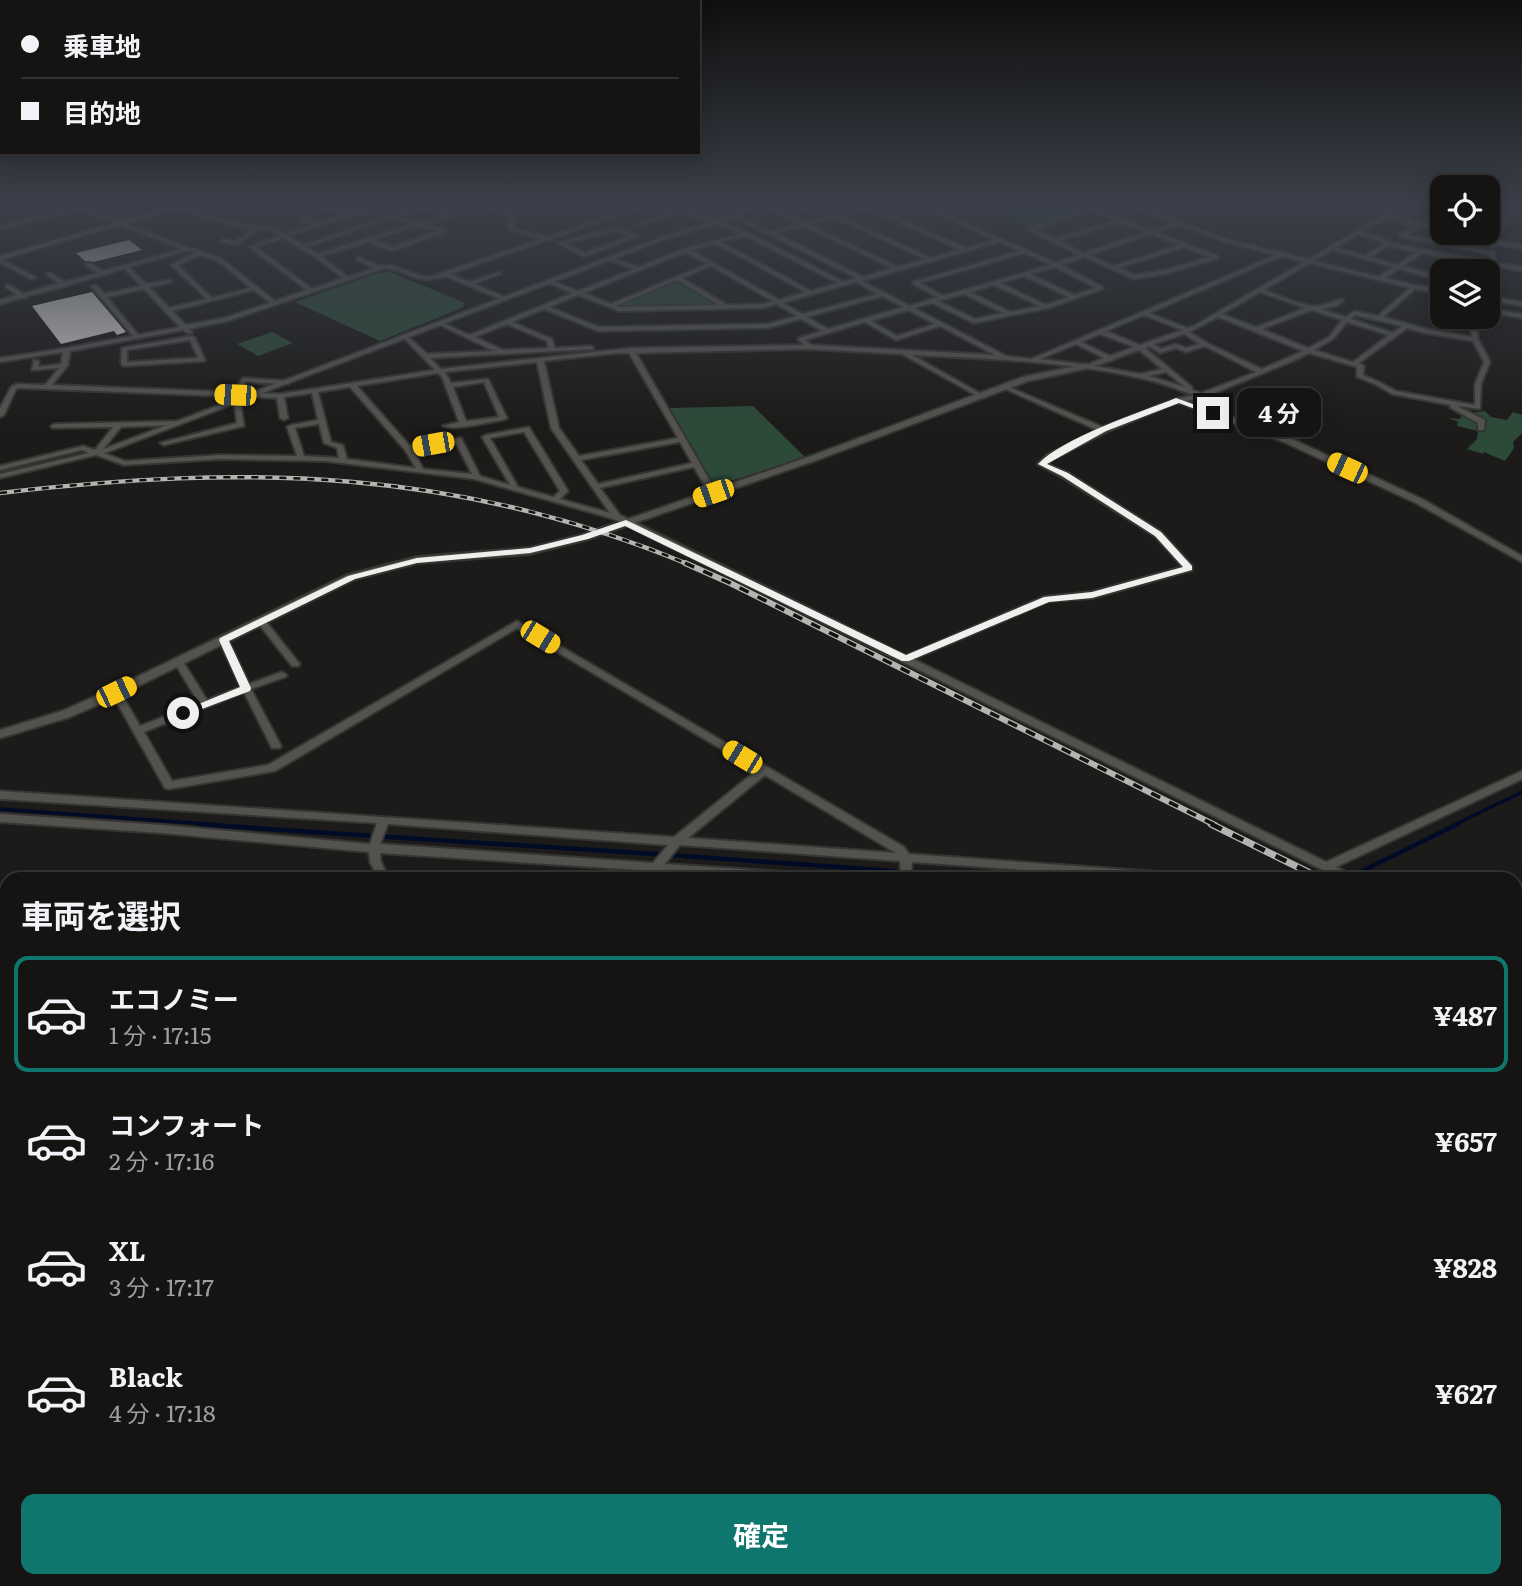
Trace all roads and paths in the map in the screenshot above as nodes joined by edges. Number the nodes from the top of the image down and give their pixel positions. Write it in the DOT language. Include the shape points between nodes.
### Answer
graph roads {
  1 [pos="53,277"];
  2 [pos="93,277"];
  3 [pos="137,277"];
  4 [pos="187,277"];
  5 [pos="242,277"];
  6 [pos="292,277"];
  7 [pos="349,277"];
  8 [pos="452,277"];
  9 [pos="487,277"];
  10 [pos="563,277"];
  11 [pos="619,277"];
  12 [pos="734,277"];
  13 [pos="782,277"];
  14 [pos="830,277"];
  15 [pos="855,277"];
  16 [pos="871,277"];
  17 [pos="939,277"];
  18 [pos="1014,277"];
  19 [pos="1031,277"];
  20 [pos="1080,277"];
  21 [pos="1229,277"];
  22 [pos="1281,277"];
  23 [pos="1373,277"];
  24 [pos="1383,277"];
  25 [pos="346,278"];
  26 [pos="677,278"];
  27 [pos="1380,279"];
  28 [pos="861,280"];
  29 [pos="169,281"];
  30 [pos="550,282"];
  31 [pos="995,283"];
  32 [pos="469,284"];
  33 [pos="844,284"];
  34 [pos="65,285"];
  35 [pos="8,286"];
  36 [pos="94,286"];
  37 [pos="146,286"];
  38 [pos="1414,287"];
  39 [pos="256,288"];
  40 [pos="1430,289"];
  41 [pos="310,290"];
  42 [pos="1258,290"];
  43 [pos="965,292"];
  44 [pos="578,293"];
  45 [pos="811,293"];
  46 [pos="883,294"];
  47 [pos="103,296"];
  48 [pos="24,297"];
  49 [pos="1074,297"];
  50 [pos="943,298"];
  51 [pos="505,299"];
  52 [pos="211,300"];
  53 [pos="1341,300"];
  54 [pos="1500,300"];
  55 [pos="933,301"];
  56 [pos="0,302"];
  57 [pos="778,302"];
  58 [pos="1514,302"];
  59 [pos="274,303"];
  60 [pos="1522,303"];
  61 [pos="610,306"];
  62 [pos="544,307"];
  63 [pos="726,307"];
  64 [pos="1046,307"];
  65 [pos="675,308"];
  66 [pos="910,308"];
  67 [pos="1312,308"];
  68 [pos="1500,309"];
  69 [pos="169,310"];
  70 [pos="1145,313"];
  71 [pos="1009,314"];
  72 [pos="1218,315"];
  73 [pos="1500,315"];
  74 [pos="802,316"];
  75 [pos="1522,316"];
  76 [pos="1379,318"];
  77 [pos="1346,319"];
  78 [pos="865,320"];
  79 [pos="507,322"];
  80 [pos="441,324"];
  81 [pos="941,324"];
  82 [pos="1406,326"];
  83 [pos="674,327"];
  84 [pos="186,328"];
  85 [pos="598,329"];
  86 [pos="1256,329"];
  87 [pos="1472,329"];
  88 [pos="827,331"];
  89 [pos="1099,331"];
  90 [pos="1185,331"];
  91 [pos="1394,335"];
  92 [pos="137,337"];
  93 [pos="406,337"];
  94 [pos="469,337"];
  95 [pos="192,338"];
  96 [pos="600,338"];
  97 [pos="1475,339"];
  98 [pos="1076,342"];
  99 [pos="1150,344"];
  100 [pos="1205,344"];
  101 [pos="809,347"];
  102 [pos="1141,348"];
  103 [pos="67,350"];
  104 [pos="552,350"];
  105 [pos="631,350"];
  106 [pos="1310,351"];
  107 [pos="502,352"];
  108 [pos="902,352"];
  109 [pos="603,353"];
  110 [pos="426,356"];
  111 [pos="1006,358"];
  112 [pos="1111,359"];
  113 [pos="0,360"];
  114 [pos="540,360"];
  115 [pos="1033,360"];
  116 [pos="1354,363"];
  117 [pos="65,365"];
  118 [pos="1086,366"];
  119 [pos="1167,370"];
  120 [pos="439,371"];
  121 [pos="1262,372"];
  122 [pos="1140,376"];
  123 [pos="26,381"];
  124 [pos="288,382"];
  125 [pos="353,386"];
  126 [pos="448,386"];
  127 [pos="47,387"];
  128 [pos="1004,387"];
  129 [pos="315,392"];
  130 [pos="1198,394"];
  131 [pos="252,395"];
  132 [pos="280,396"];
  133 [pos="981,396"];
  134 [pos="236,398"];
  135 [pos="1178,400"];
  136 [pos="1441,401"];
  137 [pos="0,415"];
  138 [pos="284,418"];
  139 [pos="320,422"];
  140 [pos="177,423"];
  141 [pos="463,424"];
  142 [pos="119,425"];
  143 [pos="55,426"];
  144 [pos="447,426"];
  145 [pos="1482,428"];
  146 [pos="161,429"];
  147 [pos="1103,430"];
  148 [pos="682,439"];
  149 [pos="164,443"];
  150 [pos="408,449"];
  151 [pos="97,453"];
  152 [pos="301,458"];
  153 [pos="577,459"];
  154 [pos="168,460"];
  155 [pos="342,460"];
  156 [pos="696,464"];
  157 [pos="0,468"];
  158 [pos="420,468"];
  159 [pos="0,477"];
  160 [pos="477,477"];
  161 [pos="515,486"];
  162 [pos="597,486"];
  163 [pos="713,493"];
  164 [pos="556,498"];
  165 [pos="621,520"];
  166 [pos="1522,559"];
  167 [pos="261,621"];
  168 [pos="224,640"];
  169 [pos="906,659"];
  170 [pos="179,662"];
  171 [pos="295,664"];
  172 [pos="282,675"];
  173 [pos="246,688"];
  174 [pos="116,692"];
  175 [pos="205,704"];
  176 [pos="138,730"];
  177 [pos="0,734"];
  178 [pos="276,746"];
  179 [pos="764,770"];
  180 [pos="1522,775"];
  181 [pos="169,785"];
  182 [pos="0,795"];
  183 [pos="171,806"];
  184 [pos="0,818"];
  185 [pos="384,820"];
  186 [pos="678,840"];
  187 [pos="373,848"];
  188 [pos="906,858"];
  189 [pos="1326,867"];
  190 [pos="655,868"];
  191 [pos="380,872"];
  192 [pos="646,872"];
  193 [pos="719,872"];
  194 [pos="906,872"];
  195 [pos="1103,872"];
  196 [pos="1336,872"];
  1 -- 34 [label="street"];
  2 -- 34 [label="street"];
  3 -- 37 [label="street"];
  4 -- 52 [label="street"];
  5 -- 39 [label="street"];
  6 -- 41 [label="street"];
  7 -- 25 [label="street"];
  8 -- 32 [label="street"];
  9 -- 32 [label="street"];
  10 -- 30 [label="street"];
  11 -- 44 [label="street"];
  12 -- 57 [label="street"];
  13 -- 45 [label="street"];
  14 -- 33 [label="street"];
  15 -- 28 [label="street"];
  16 -- 28 [label="street"];
  17 -- 50 [label="street" via="915,284"];
  18 -- 31 [label="street"];
  19 -- 49 [label="street"];
  20 -- 49 [label="street" via="1101,288"];
  21 -- 70 [label="street"];
  22 -- 42 [label="street"];
  23 -- 27 [label="street"];
  24 -- 27 [label="street"];
  25 -- 41 [label="street"];
  26 -- 61 [label="street"];
  26 -- 63 [label="street"];
  27 -- 38 [label="street"];
  28 -- 33 [label="street"];
  28 -- 46 [label="street"];
  29 -- 37 [label="street"];
  30 -- 44 [label="street"];
  30 -- 51 [label="street"];
  31 -- 43 [label="street"];
  31 -- 64 [label="street"];
  32 -- 51 [label="street"];
  33 -- 45 [label="street"];
  34 -- 48 [label="street"];
  35 -- 48 [label="street"];
  36 -- 47 [label="street"];
  37 -- 47 [label="street"];
  37 -- 69 [label="street"];
  38 -- 40 [label="street"];
  38 -- 76 [label="street"];
  39 -- 52 [label="street"];
  39 -- 59 [label="street"];
  41 -- 59 [label="street"];
  42 -- 67 [label="street"];
  42 -- 72 [label="street"];
  43 -- 50 [label="street"];
  43 -- 71 [label="street"];
  44 -- 61 [label="street"];
  44 -- 62 [label="street"];
  45 -- 57 [label="street"];
  46 -- 66 [label="street"];
  46 -- 74 [label="street"];
  47 -- 92 [label="street"];
  48 -- 56 [label="street"];
  49 -- 64 [label="street"];
  50 -- 55 [label="street"];
  51 -- 80 [label="street"];
  52 -- 69 [label="street"];
  53 -- 67 [label="street"];
  54 -- 58 [label="street"];
  55 -- 66 [label="street"];
  55 -- 71 [label="street" via="974,321"];
  57 -- 63 [label="street"];
  57 -- 74 [label="street"];
  58 -- 60 [label="street"];
  58 -- 68 [label="street"];
  59 -- 84 [label="street"];
  61 -- 65 [label="street"];
  62 -- 79 [label="street"];
  62 -- 85 [label="street"];
  63 -- 65 [label="street"];
  64 -- 71 [label="street"];
  65 -- 83 [label="street"];
  66 -- 78 [label="street"];
  66 -- 81 [label="street"];
  67 -- 77 [label="street"];
  67 -- 86 [label="street"];
  69 -- 84 [label="street"];
  70 -- 89 [label="street"];
  70 -- 90 [label="street"];
  72 -- 86 [label="street"];
  72 -- 90 [label="street"];
  73 -- 75 [label="street"];
  74 -- 83 [label="street" via="768,326"];
  74 -- 88 [label="street"];
  76 -- 77 [label="street" via="1354,313"];
  76 -- 82 [label="street"];
  77 -- 91 [label="street"];
  77 -- 106 [label="street" via="1331,338"];
  78 -- 81 [label="street" via="896,338"];
  78 -- 88 [label="street"];
  79 -- 94 [label="street"];
  79 -- 104 [label="street" via="550,340"];
  80 -- 93 [label="street"];
  80 -- 94 [label="street"];
  81 -- 111 [label="street"];
  82 -- 91 [label="street"];
  82 -- 97 [label="street"];
  83 -- 85 [label="street"];
  84 -- 92 [label="street"];
  84 -- 95 [label="street"];
  85 -- 96 [label="street"];
  86 -- 106 [label="street"];
  87 -- 97 [label="street"];
  88 -- 101 [label="street" via="801,339"];
  89 -- 98 [label="street"];
  89 -- 102 [label="street"];
  90 -- 99 [label="street"];
  90 -- 100 [label="street"];
  91 -- 116 [label="street"];
  92 -- 103 [label="street"];
  93 -- 110 [label="street"];
  93 -- 124 [label="street"];
  94 -- 107 [label="street"];
  95 -- 95 [label="street" via="202,360 124,364 124,349"];
  97 -- 136 [label="street" via="1487,362 1478,384 1478,408"];
  98 -- 112 [label="street"];
  98 -- 115 [label="street"];
  99 -- 100 [label="street" via="1160,351"];
  99 -- 102 [label="street"];
  100 -- 121 [label="street"];
  101 -- 105 [label="street"];
  101 -- 108 [label="street"];
  102 -- 112 [label="street"];
  102 -- 119 [label="street"];
  103 -- 113 [label="street"];
  103 -- 117 [label="street"];
  104 -- 107 [label="street"];
  104 -- 109 [label="street" via="602,347"];
  105 -- 109 [label="street"];
  105 -- 148 [label="street"];
  106 -- 116 [label="street"];
  106 -- 121 [label="street"];
  107 -- 110 [label="street"];
  108 -- 111 [label="street"];
  108 -- 133 [label="street"];
  109 -- 114 [label="street"];
  110 -- 120 [label="street"];
  111 -- 115 [label="street"];
  112 -- 118 [label="street"];
  114 -- 120 [label="street"];
  114 -- 153 [label="street" via="555,428"];
  115 -- 118 [label="street"];
  116 -- 136 [label="street" via="1361,366 1359,376 1394,393"];
  117 -- 123 [label="street" via="35,365"];
  117 -- 127 [label="street"];
  118 -- 122 [label="street"];
  118 -- 128 [label="street"];
  119 -- 122 [label="street"];
  119 -- 130 [label="street"];
  120 -- 125 [label="street"];
  120 -- 126 [label="street"];
  121 -- 130 [label="street"];
  122 -- 130 [label="street"];
  124 -- 131 [label="street"];
  124 -- 134 [label="street" via="244,380"];
  125 -- 129 [label="street"];
  125 -- 150 [label="street"];
  126 -- 141 [label="street"];
  126 -- 141 [label="street" via="486,380 503,418"];
  127 -- 134 [label="street"];
  127 -- 137 [label="street" via="13,388"];
  128 -- 133 [label="street"];
  128 -- 147 [label="street"];
  129 -- 132 [label="street"];
  129 -- 139 [label="street"];
  130 -- 135 [label="street"];
  131 -- 132 [label="street"];
  131 -- 134 [label="street"];
  132 -- 138 [label="street"];
  133 -- 163 [label="street"];
  134 -- 140 [label="street"];
  134 -- 149 [label="street" via="241,424"];
  135 -- 147 [label="street"];
  135 -- 166 [label="street" via="1289,441 1419,502"];
  136 -- 145 [label="street" via="1482,422"];
  139 -- 152 [label="street" via="291,427"];
  139 -- 155 [label="street" via="328,443 340,447"];
  140 -- 142 [label="street"];
  140 -- 146 [label="street"];
  141 -- 144 [label="street"];
  142 -- 143 [label="street"];
  142 -- 151 [label="street"];
  146 -- 149 [label="street"];
  146 -- 151 [label="street"];
  147 -- 169 [label="street" via="1042,464 1158,534 1189,568 1092,595 1047,599"];
  148 -- 153 [label="street"];
  148 -- 156 [label="street"];
  149 -- 154 [label="street"];
  150 -- 158 [label="street"];
  150 -- 160 [label="street" via="458,440"];
  151 -- 154 [label="street" via="124,463"];
  151 -- 157 [label="street" via="75,449"];
  151 -- 159 [label="street"];
  152 -- 154 [label="street"];
  152 -- 155 [label="street"];
  153 -- 162 [label="street"];
  155 -- 158 [label="street"];
  156 -- 162 [label="street"];
  156 -- 163 [label="street"];
  158 -- 160 [label="street"];
  160 -- 161 [label="street"];
  161 -- 164 [label="street"];
  161 -- 164 [label="street" via="486,437 526,429 564,491"];
  162 -- 165 [label="street"];
  163 -- 165 [label="street"];
  164 -- 165 [label="street"];
  165 -- 167 [label="street" via="585,537 530,551 417,560 351,578"];
  165 -- 169 [label="street"];
  167 -- 168 [label="street"];
  167 -- 171 [label="street"];
  168 -- 170 [label="street"];
  168 -- 173 [label="street"];
  169 -- 189 [label="street"];
  170 -- 174 [label="street"];
  170 -- 175 [label="street"];
  172 -- 173 [label="street"];
  173 -- 175 [label="street"];
  173 -- 178 [label="street"];
  174 -- 176 [label="street"];
  174 -- 177 [label="street" via="66,714"];
  175 -- 176 [label="street"];
  176 -- 181 [label="street"];
  179 -- 181 [label="street" via="517,624 271,768"];
  179 -- 186 [label="street"];
  179 -- 188 [label="street" via="900,850"];
  180 -- 189 [label="street"];
  181 -- 183 [label="street"];
  182 -- 183 [label="street"];
  183 -- 185 [label="street"];
  184 -- 187 [label="street"];
  185 -- 186 [label="street"];
  185 -- 187 [label="street"];
  186 -- 188 [label="street"];
  186 -- 190 [label="street"];
  187 -- 190 [label="street"];
  187 -- 191 [label="street"];
  188 -- 194 [label="street"];
  188 -- 195 [label="street"];
  189 -- 196 [label="street"];
  190 -- 192 [label="street"];
  190 -- 193 [label="street"];
}
